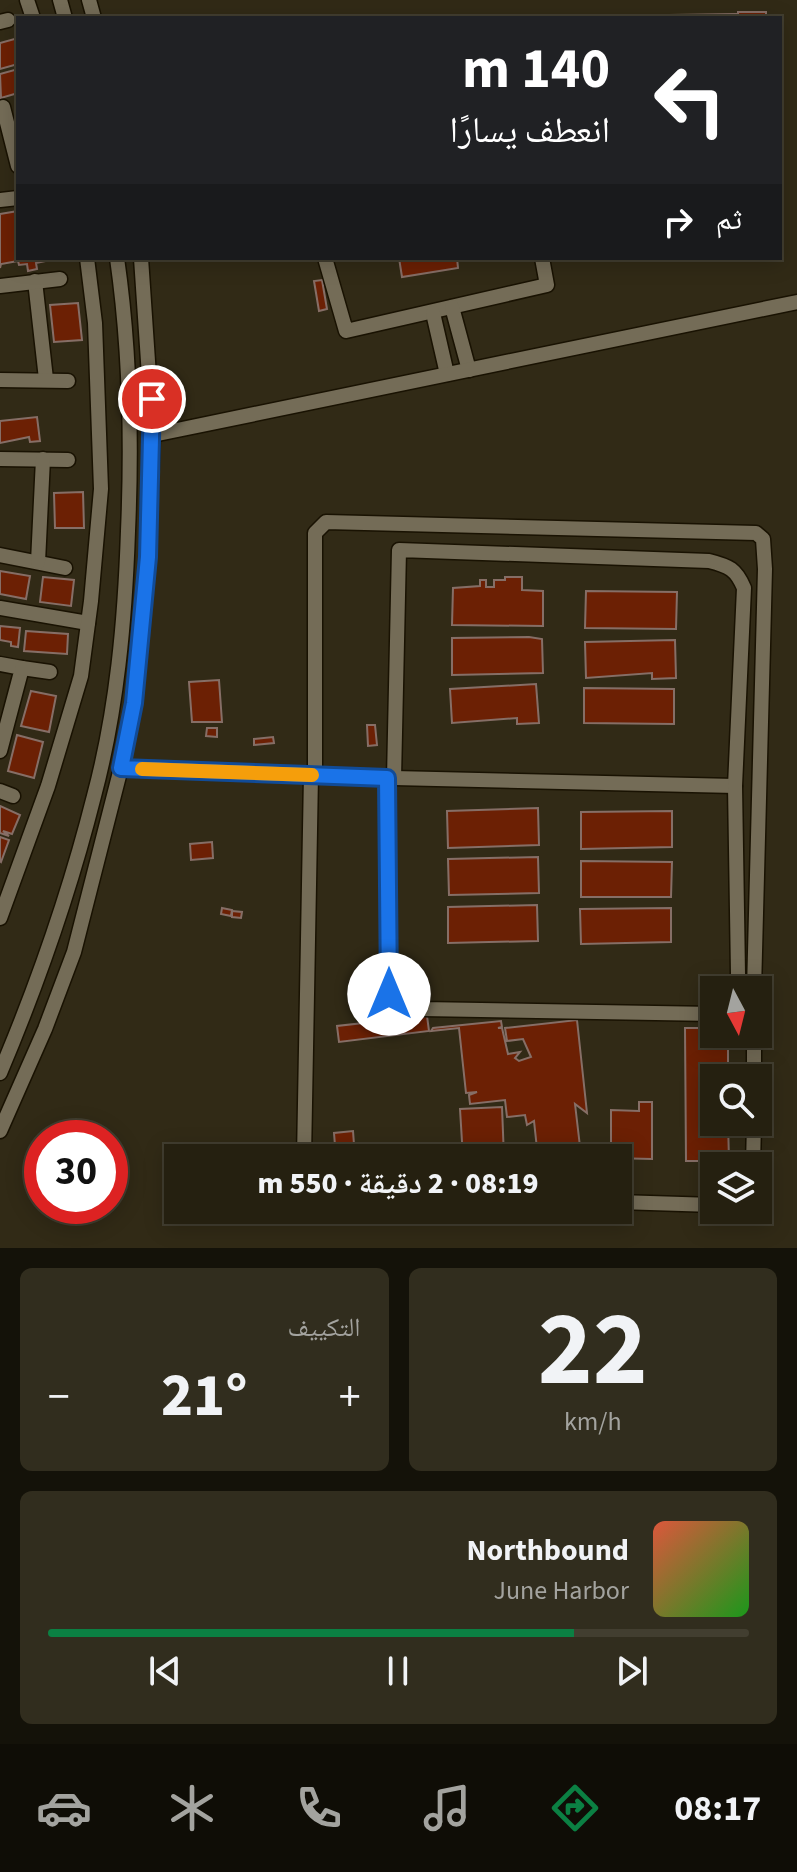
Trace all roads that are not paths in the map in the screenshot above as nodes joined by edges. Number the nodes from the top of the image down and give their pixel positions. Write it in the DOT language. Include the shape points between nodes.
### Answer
graph roads {
  1 [pos="1,108"];
  2 [pos="16,159"];
  3 [pos="87,260"];
  4 [pos="117,260"];
  5 [pos="141,260"];
  6 [pos="326,260"];
  7 [pos="542,260"];
  8 [pos="60,279"];
  9 [pos="35,281"];
  10 [pos="0,286"];
  11 [pos="797,302"];
  12 [pos="452,307"];
  13 [pos="433,313"];
  14 [pos="469,370"];
  15 [pos="447,374"];
  16 [pos="46,379"];
  17 [pos="0,380"];
  18 [pos="68,381"];
  19 [pos="153,435"];
  20 [pos="0,459"];
  21 [pos="43,459"];
  22 [pos="68,460"];
  23 [pos="0,555"];
  24 [pos="38,562"];
  25 [pos="65,568"];
  26 [pos="0,608"];
  27 [pos="88,623"];
  28 [pos="0,664"];
  29 [pos="22,668"];
  30 [pos="50,672"];
  31 [pos="0,751"];
  32 [pos="121,768"];
  33 [pos="313,775"];
  34 [pos="391,778"];
  35 [pos="735,786"];
  36 [pos="0,918"];
  37 [pos="738,976"];
  38 [pos="754,976"];
  39 [pos="700,1014"];
  40 [pos="0,1073"];
  41 [pos="0,1131"];
  42 [pos="304,1144"];
  43 [pos="632,1202"];
  44 [pos="700,1205"];
  1 -- 2 [label="street"];
  3 -- 27 [label="street" via="101,489"];
  4 -- 40 [label="street" via="132,441 126,600 117,673 95,795 64,901"];
  5 -- 19 [label="street"];
  6 -- 13 [label="street" via="346,331"];
  7 -- 12 [label="street" via="547,285"];
  8 -- 9 [label="street"];
  9 -- 10 [label="street"];
  9 -- 16 [label="street"];
  11 -- 14 [label="street"];
  12 -- 13 [label="street"];
  12 -- 14 [label="street"];
  13 -- 15 [label="street"];
  14 -- 15 [label="street"];
  15 -- 19 [label="street"];
  16 -- 17 [label="street"];
  16 -- 18 [label="street"];
  19 -- 32 [label="street" via="134,703"];
  20 -- 21 [label="street"];
  21 -- 22 [label="street"];
  21 -- 24 [label="street"];
  23 -- 24 [label="street"];
  24 -- 25 [label="street"];
  26 -- 27 [label="street"];
  27 -- 36 [label="street" via="81,676"];
  28 -- 29 [label="street"];
  29 -- 30 [label="street"];
  29 -- 31 [label="street"];
  32 -- 33 [label="street"];
  32 -- 41 [label="street" via="74,952"];
  33 -- 34 [label="street"];
  33 -- 38 [label="street" via="315,533 326,522 756,533 763,539 765,569"];
  33 -- 42 [label="street"];
  34 -- 35 [label="street"];
  34 -- 35 [label="street" via="399,550 709,561 730,567 744,588"];
  34 -- 39 [label="street" via="389,994 401,1004 422,1009"];
  35 -- 37 [label="street"];
  43 -- 44 [label="street"];
}
